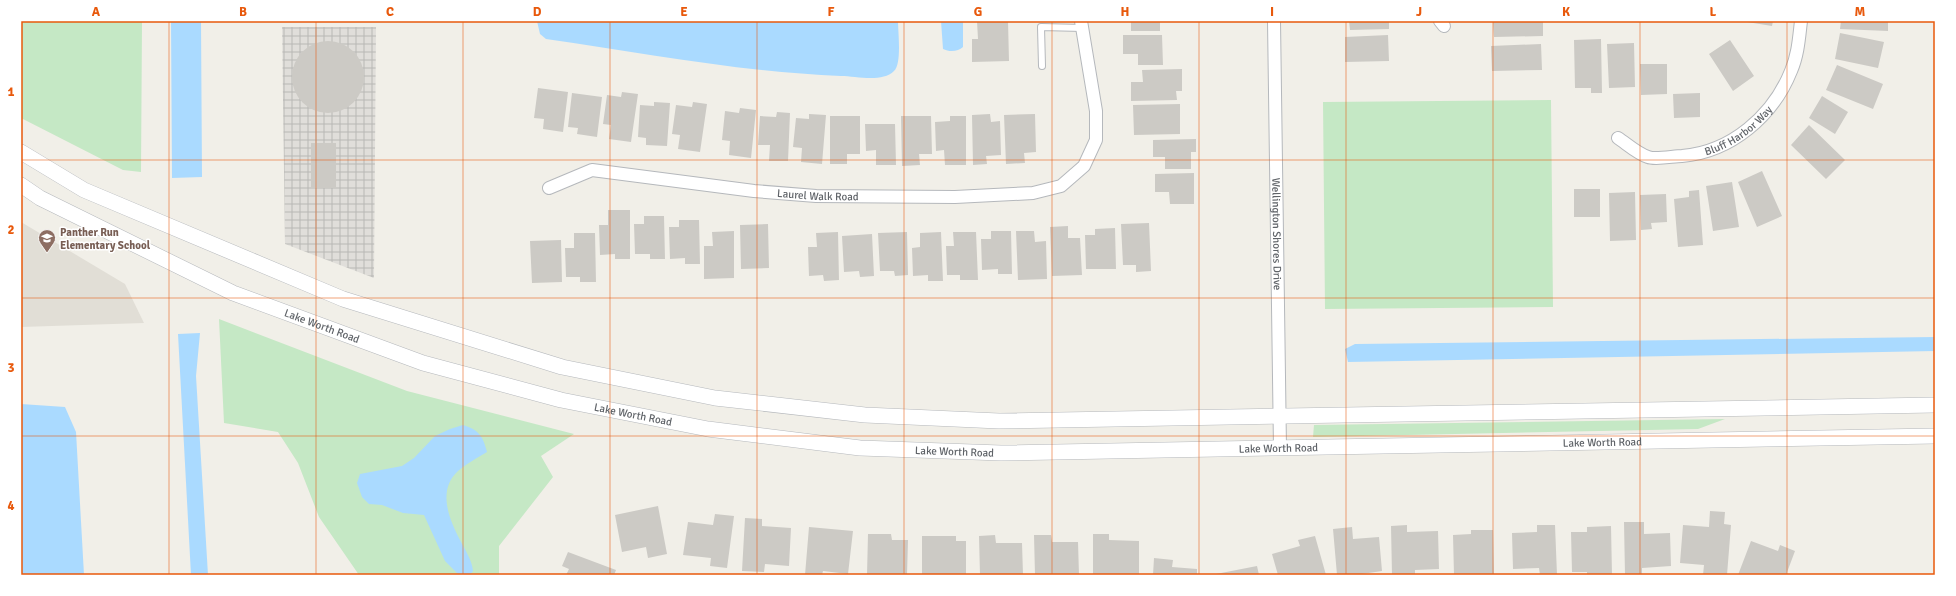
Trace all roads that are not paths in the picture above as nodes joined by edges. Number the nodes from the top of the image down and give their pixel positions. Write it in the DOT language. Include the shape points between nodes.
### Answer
graph roads {
  1 [pos="1274,21"];
  2 [pos="1802,21"];
  3 [pos="1041,24"];
  4 [pos="1082,24"];
  5 [pos="1042,66"];
  6 [pos="1618,138"];
  7 [pos="21,152"];
  8 [pos="21,185"];
  9 [pos="548,188"];
  10 [pos="1935,405"];
  11 [pos="1279,417"];
  12 [pos="1935,436"];
  13 [pos="1280,448"];
  1 -- 11 [label="street, Wellington Shores Drive"];
  2 -- 6 [label="street, Bluff Harbor Way" via="1798,50 1783,90 1758,121 1739,136 1716,148 1694,155 1649,158"];
  3 -- 4 [label="lane"];
  3 -- 5 [label="lane"];
  4 -- 9 [label="street, Laurel Walk Road" via="1096,111 1096,140 1084,166 1061,186 1033,193 955,197 816,196 762,192 592,170"];
  7 -- 11 [label="street" via="84,190 343,299 562,367 715,398 865,415 999,421"];
  8 -- 13 [label="street, Lake Worth Road" via="40,198 233,294 423,363 560,400 708,429 860,448 1001,453"];
  10 -- 11 [label="street"];
  11 -- 13 [label="street, Wellington Shores Drive"];
  12 -- 13 [label="street, Lake Worth Road"];
}
